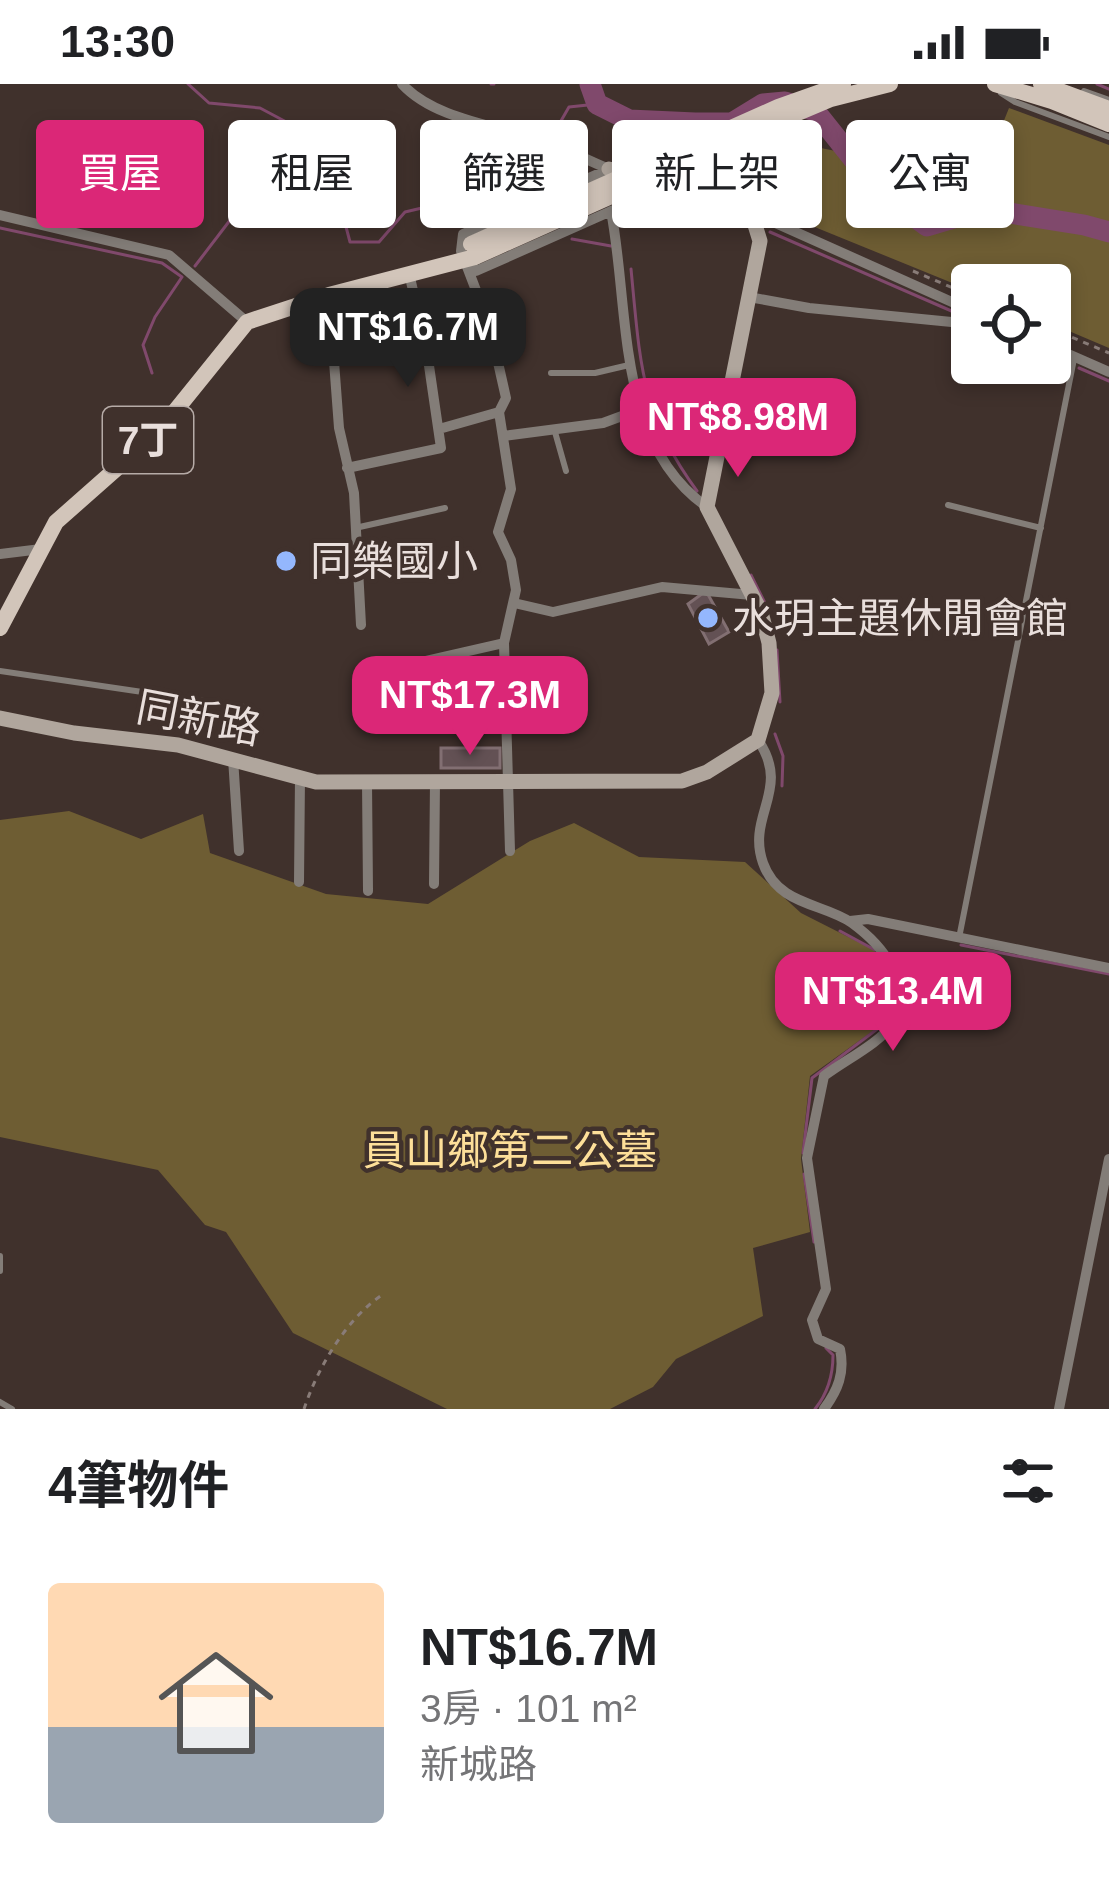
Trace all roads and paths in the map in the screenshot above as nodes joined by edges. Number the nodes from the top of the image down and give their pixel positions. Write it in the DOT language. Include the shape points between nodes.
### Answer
graph roads {
  1 [pos="402,84"];
  2 [pos="843,84"];
  3 [pos="890,84"];
  4 [pos="992,84"];
  5 [pos="1041,84"];
  6 [pos="1063,84"];
  7 [pos="1109,104"];
  8 [pos="1109,124"];
  9 [pos="1109,137"];
  10 [pos="609,170"];
  11 [pos="612,171"];
  12 [pos="611,211"];
  13 [pos="0,215"];
  14 [pos="756,228"];
  15 [pos="787,228"];
  16 [pos="468,253"];
  17 [pos="409,272"];
  18 [pos="329,295"];
  19 [pos="749,297"];
  20 [pos="951,302"];
  21 [pos="247,322"];
  22 [pos="951,322"];
  23 [pos="1071,337"];
  24 [pos="1109,353"];
  25 [pos="1071,356"];
  26 [pos="1074,357"];
  27 [pos="629,364"];
  28 [pos="1109,372"];
  29 [pos="551,374"];
  30 [pos="641,410"];
  31 [pos="499,412"];
  32 [pos="439,429"];
  33 [pos="555,432"];
  34 [pos="503,436"];
  35 [pos="347,468"];
  36 [pos="566,471"];
  37 [pos="948,505"];
  38 [pos="707,507"];
  39 [pos="445,508"];
  40 [pos="356,527"];
  41 [pos="1041,529"];
  42 [pos="41,549"];
  43 [pos="0,554"];
  44 [pos="752,595"];
  45 [pos="514,603"];
  46 [pos="361,625"];
  47 [pos="0,628"];
  48 [pos="504,644"];
  49 [pos="412,664"];
  50 [pos="0,671"];
  51 [pos="503,705"];
  52 [pos="244,707"];
  53 [pos="0,718"];
  54 [pos="418,724"];
  55 [pos="758,740"];
  56 [pos="232,758"];
  57 [pos="300,778"];
  58 [pos="507,779"];
  59 [pos="435,781"];
  60 [pos="367,782"];
  61 [pos="239,851"];
  62 [pos="510,851"];
  63 [pos="299,882"];
  64 [pos="434,884"];
  65 [pos="368,891"];
  66 [pos="850,921"];
  67 [pos="959,938"];
  68 [pos="1109,968"];
  69 [pos="1109,1159"];
  70 [pos="0,1256"];
  71 [pos="0,1270"];
  72 [pos="385,1293"];
  73 [pos="0,1402"];
  74 [pos="12,1409"];
  75 [pos="304,1409"];
  76 [pos="824,1409"];
  77 [pos="1059,1409"];
  1 -- 10 [label="street" via="448,111"];
  2 -- 16 [label="main road, bridge"];
  3 -- 16 [label="main road, bridge" via="831,99"];
  4 -- 8 [label="main road"];
  4 -- 9 [label="lane" via="1015,102"];
  5 -- 7 [label="main road"];
  6 -- 7 [label="lane"];
  10 -- 11 [label="street"];
  10 -- 16 [label="street" via="463,234"];
  12 -- 16 [label="street" via="476,271"];
  12 -- 27 [label="street"];
  13 -- 21 [label="street" via="169,255"];
  14 -- 19 [label="street"];
  15 -- 20 [label="street"];
  16 -- 17 [label="main road"];
  16 -- 31 [label="street" via="506,398"];
  17 -- 18 [label="main road"];
  17 -- 32 [label="street"];
  18 -- 21 [label="main road"];
  18 -- 35 [label="street"];
  19 -- 22 [label="street"];
  19 -- 38 [label="street"];
  21 -- 42 [label="main road, 7丁" via="159,431 56,522"];
  23 -- 24 [label="path"];
  25 -- 26 [label="street"];
  26 -- 28 [label="street"];
  26 -- 41 [label="lane"];
  27 -- 29 [label="lane"];
  27 -- 30 [label="street"];
  30 -- 33 [label="street"];
  30 -- 38 [label="street" via="657,450"];
  31 -- 32 [label="street"];
  31 -- 34 [label="street"];
  32 -- 35 [label="street" via="441,448"];
  33 -- 34 [label="street"];
  33 -- 36 [label="lane"];
  34 -- 45 [label="street" via="511,489 498,532 511,560"];
  35 -- 40 [label="street"];
  37 -- 41 [label="lane"];
  38 -- 44 [label="street"];
  39 -- 40 [label="lane"];
  40 -- 46 [label="street"];
  41 -- 67 [label="lane"];
  42 -- 43 [label="street"];
  42 -- 47 [label="main road, 7丁"];
  44 -- 45 [label="street" via="662,587 553,612"];
  44 -- 55 [label="street" via="769,643 772,693"];
  45 -- 48 [label="street"];
  48 -- 49 [label="street"];
  48 -- 51 [label="street"];
  50 -- 52 [label="lane"];
  51 -- 54 [label="street"];
  51 -- 58 [label="street"];
  53 -- 56 [label="street, 同新路"];
  55 -- 58 [label="street, 同新路" via="682,781"];
  55 -- 66 [label="street" via="772,759 774,781 761,819 763,862 804,906"];
  56 -- 57 [label="street, 同新路"];
  56 -- 61 [label="street"];
  57 -- 60 [label="street, 同新路"];
  57 -- 63 [label="street"];
  58 -- 59 [label="street, 同新路"];
  58 -- 62 [label="street"];
  59 -- 60 [label="street, 同新路"];
  59 -- 64 [label="street"];
  60 -- 65 [label="street"];
  66 -- 67 [label="street"];
  66 -- 76 [label="street" via="878,942 905,996 896,1024 824,1076 807,1158 826,1289 812,1320 818,1339 840,1349 843,1364"];
  67 -- 68 [label="street"];
  69 -- 77 [label="street"];
  70 -- 71 [label="lane"];
  72 -- 75 [label="path" via="340,1338"];
  73 -- 74 [label="lane"];
}
